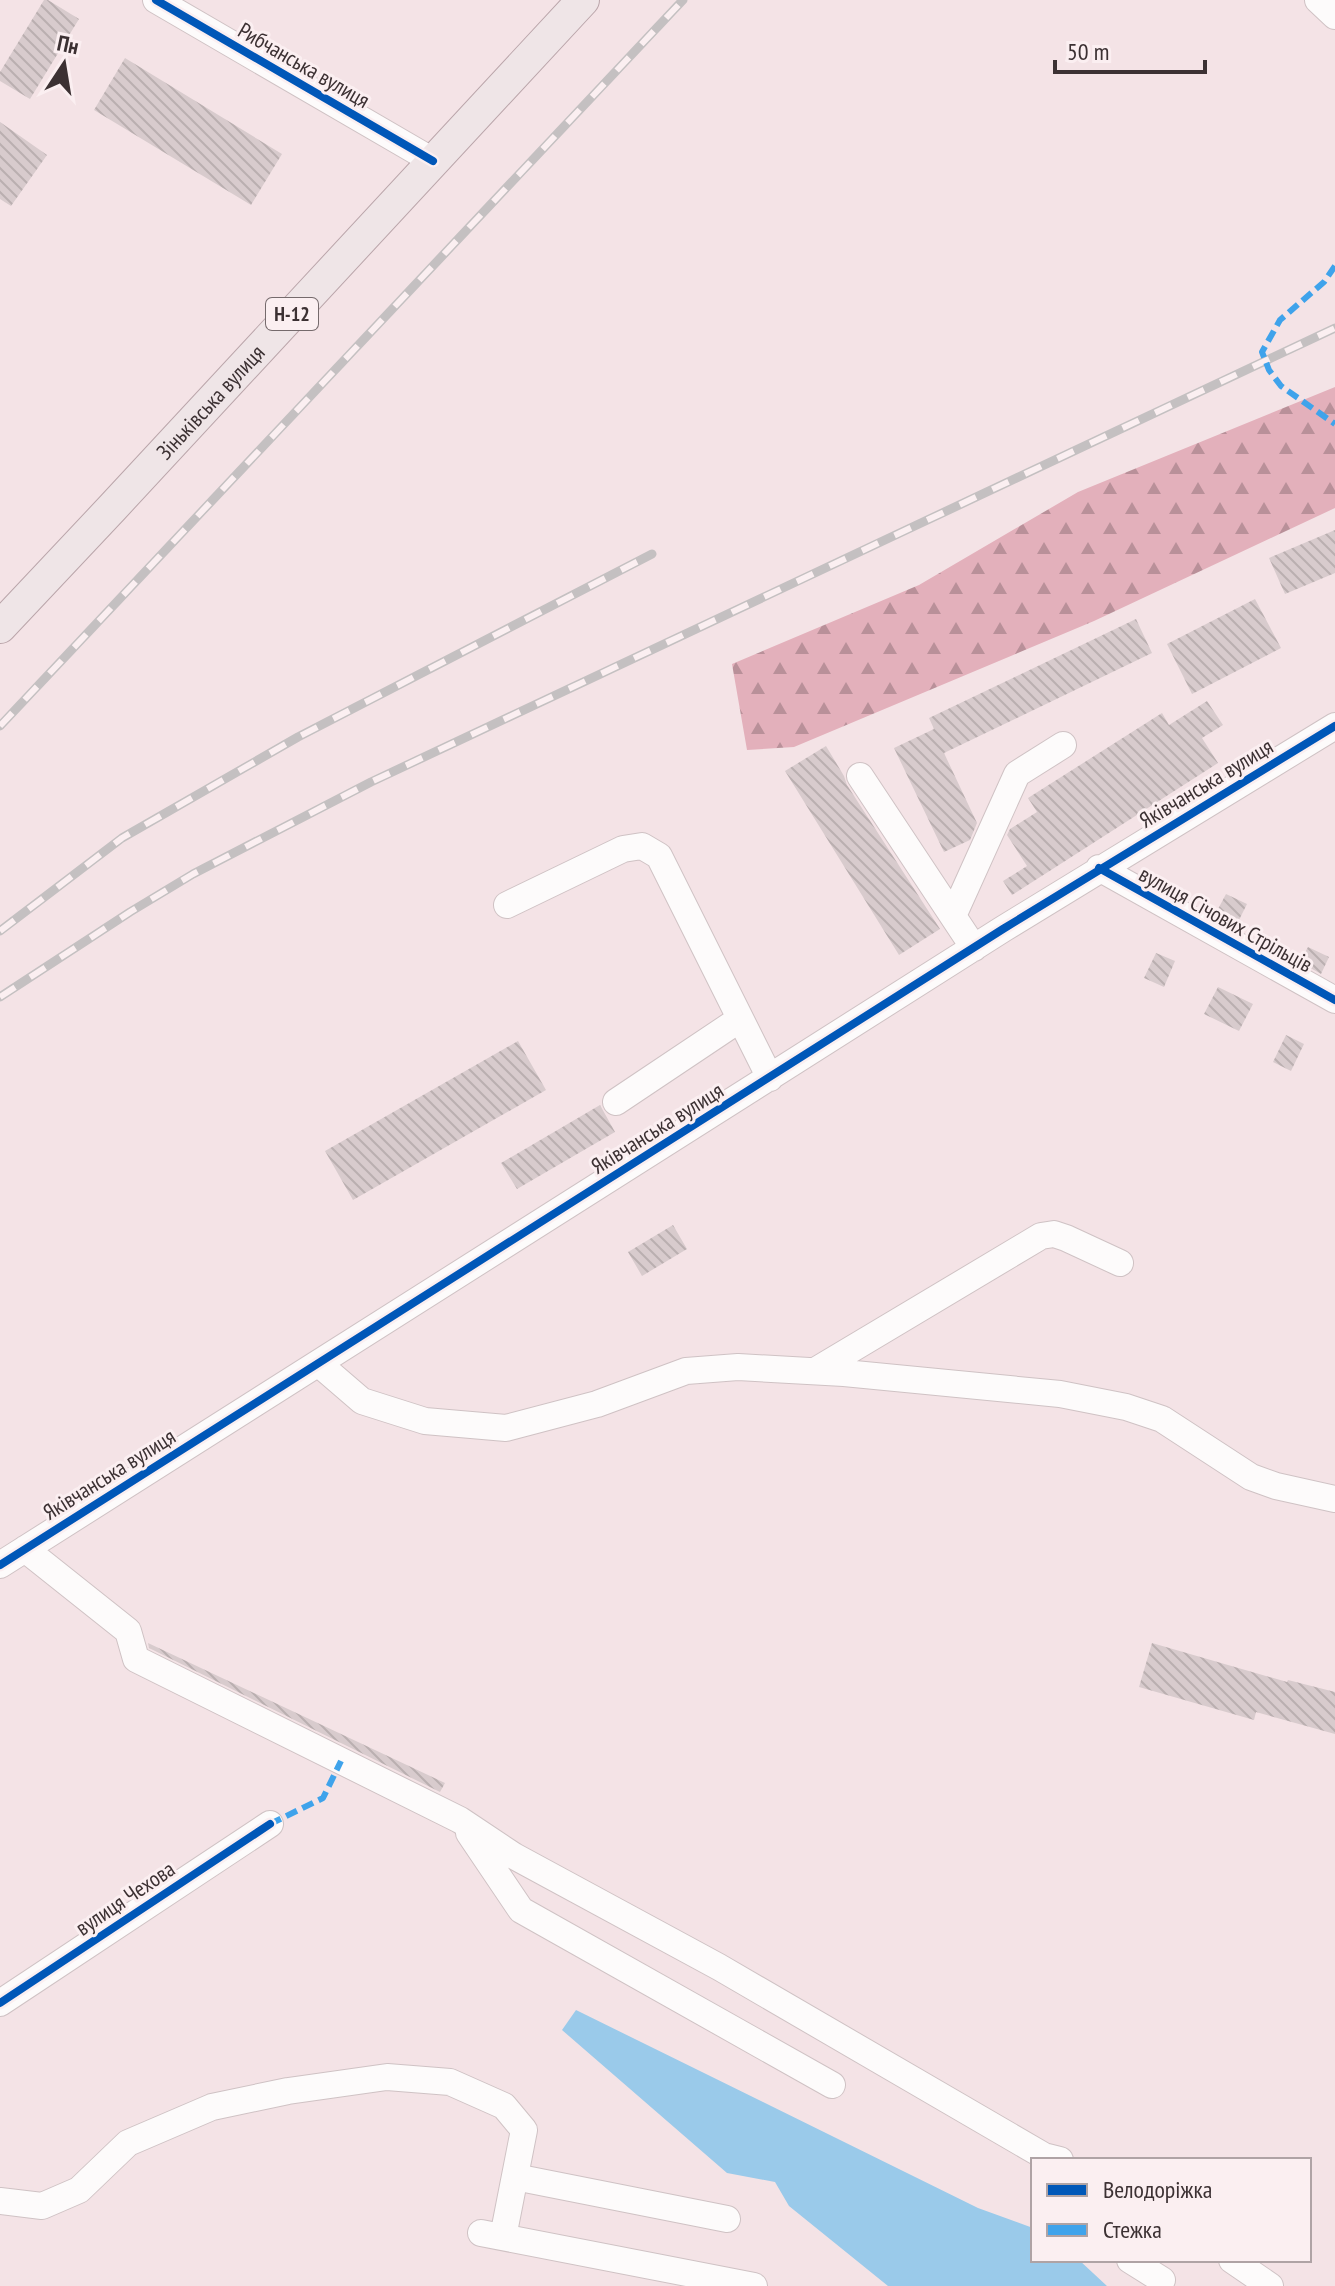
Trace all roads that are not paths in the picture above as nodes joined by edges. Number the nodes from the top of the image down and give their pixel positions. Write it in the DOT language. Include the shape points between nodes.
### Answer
graph roads {
  1 [pos="156,0"];
  2 [pos="583,0"];
  3 [pos="1318,0"];
  4 [pos="1335,16"];
  5 [pos="433,161"];
  6 [pos="0,627"];
  7 [pos="1335,726"];
  8 [pos="1063,745"];
  9 [pos="860,776"];
  10 [pos="1099,868"];
  11 [pos="507,905"];
  12 [pos="953,916"];
  13 [pos="974,948"];
  14 [pos="1335,1000"];
  15 [pos="740,1019"];
  16 [pos="770,1078"];
  17 [pos="616,1102"];
  18 [pos="1120,1263"];
  19 [pos="319,1364"];
  20 [pos="815,1371"];
  21 [pos="1335,1499"];
  22 [pos="25,1549"];
  23 [pos="0,1565"];
  24 [pos="460,1820"];
  25 [pos="270,1824"];
  26 [pos="0,2003"];
  27 [pos="832,2085"];
  28 [pos="1052,2158"];
  29 [pos="515,2177"];
  30 [pos="0,2201"];
  31 [pos="727,2219"];
  32 [pos="1133,2262"];
  33 [pos="1235,2262"];
  34 [pos="1163,2284"];
  35 [pos="754,2286"];
  36 [pos="1270,2286"];
  1 -- 5 [label="street, Рибчанська вулиця"];
  2 -- 5 [label="main road, Зіньківська вулиця / Н-12"];
  3 -- 4 [label="street"];
  5 -- 6 [label="main road, Зіньківська вулиця / Н-12"];
  7 -- 10 [label="street, Яківчанська вулиця"];
  8 -- 12 [label="street" via="1017,774"];
  9 -- 12 [label="street"];
  10 -- 13 [label="street, Яківчанська вулиця"];
  10 -- 14 [label="street, вулиця Січових Стрільців"];
  11 -- 15 [label="street" via="623,849 642,846 659,856"];
  12 -- 13 [label="street"];
  13 -- 16 [label="street, Яківчанська вулиця"];
  15 -- 16 [label="street"];
  15 -- 17 [label="street"];
  16 -- 19 [label="street, Яківчанська вулиця"];
  18 -- 20 [label="street" via="1066,1238 1041,1236"];
  19 -- 20 [label="street" via="362,1401 425,1421 506,1428 597,1404 686,1371"];
  19 -- 22 [label="street, Яківчанська вулиця"];
  20 -- 21 [label="street" via="1060,1394 1126,1407 1162,1419 1251,1477"];
  22 -- 23 [label="street, Яківчанська вулиця"];
  22 -- 24 [label="street" via="128,1631 136,1659"];
  24 -- 27 [label="street" via="521,1910"];
  24 -- 28 [label="street" via="514,1856"];
  25 -- 26 [label="street, вулиця Чехова"];
  29 -- 30 [label="street" via="524,2130 504,2106 450,2082 387,2077 212,2107 128,2143 79,2190 42,2206"];
  29 -- 31 [label="street"];
  29 -- 35 [label="street" via="492,2235"];
  32 -- 34 [label="street"];
  33 -- 36 [label="street"];
}
